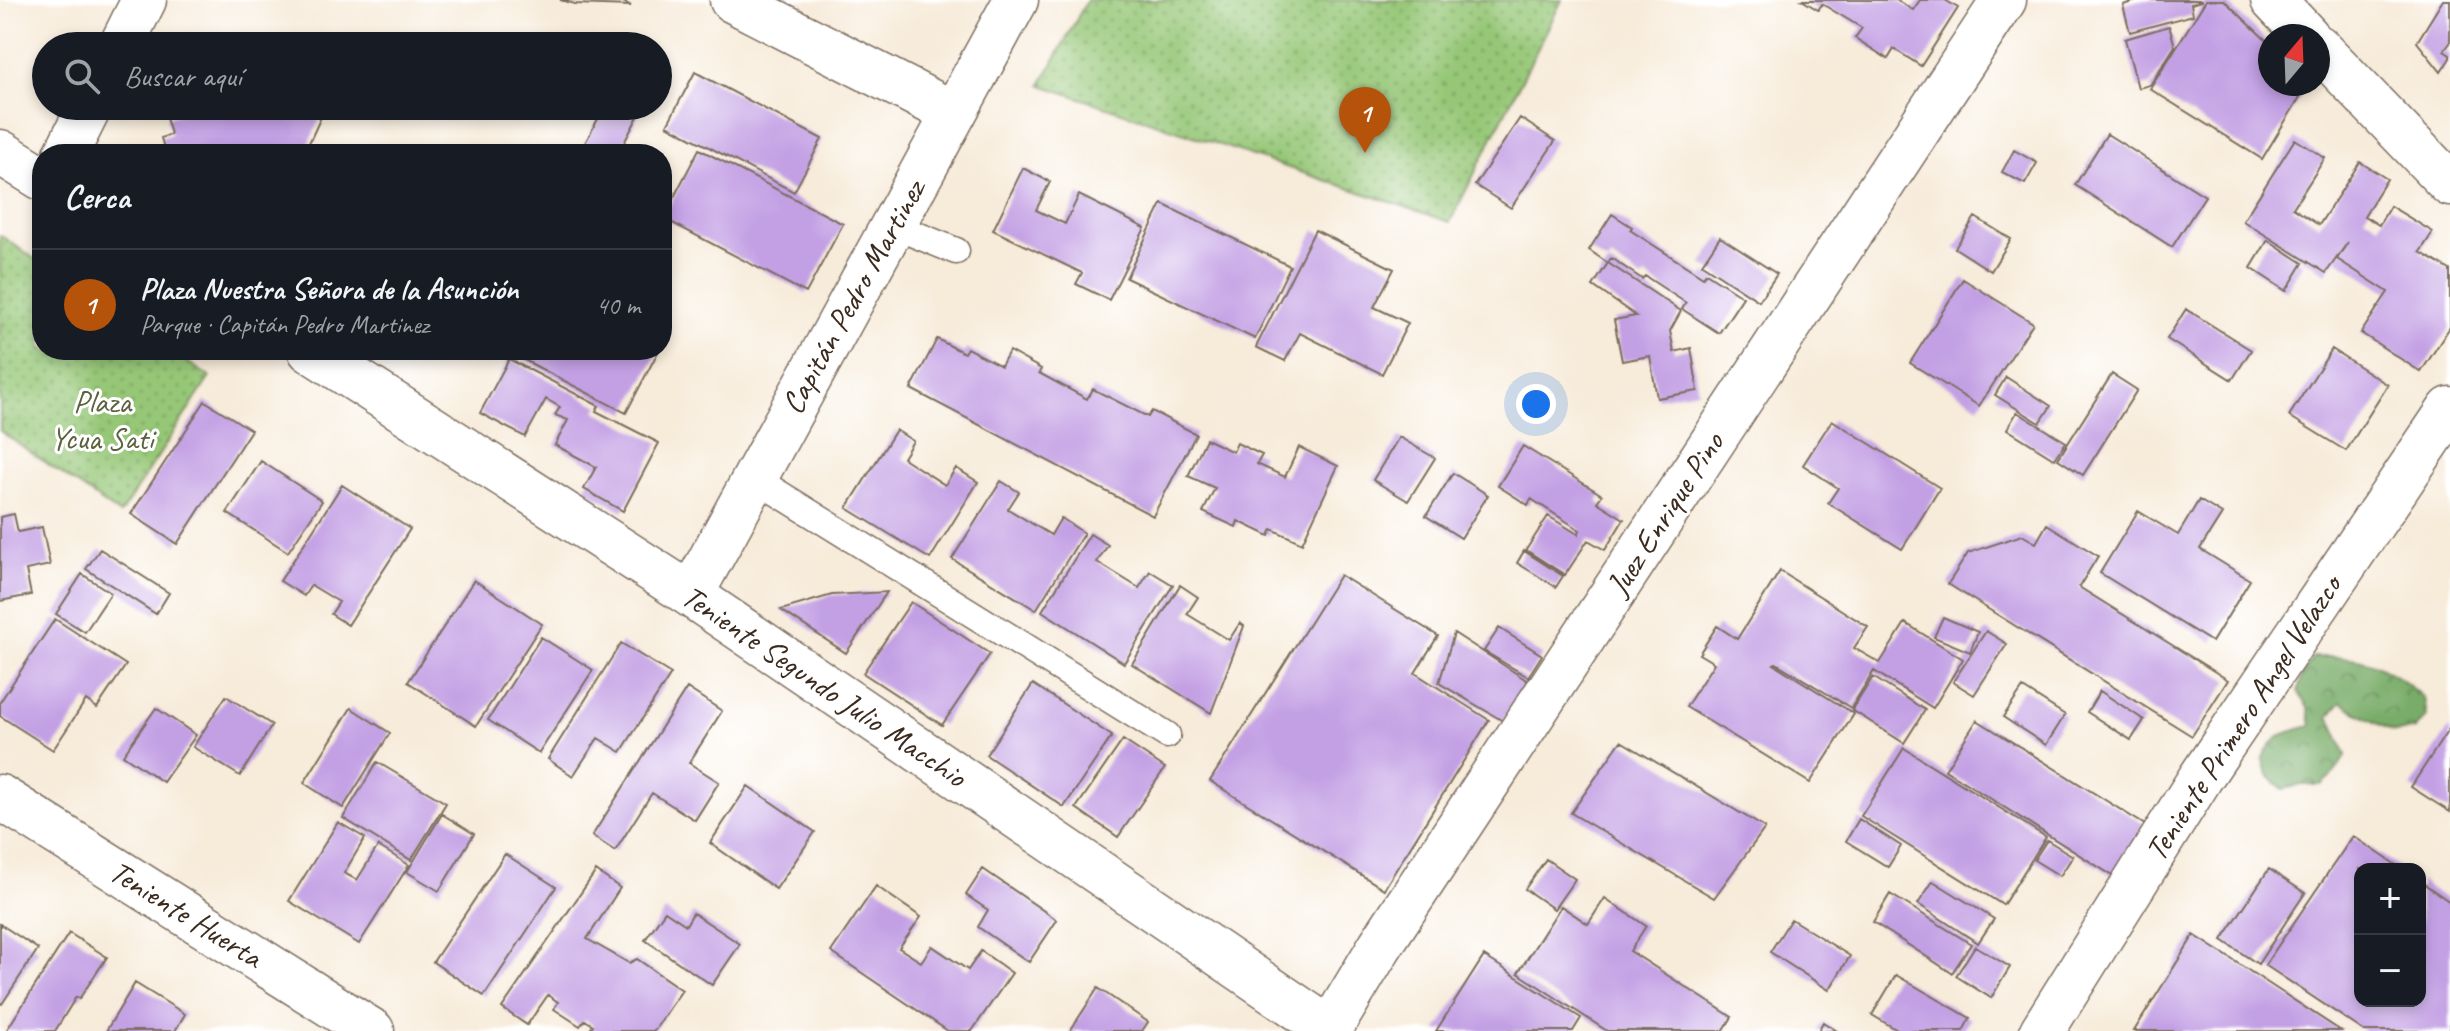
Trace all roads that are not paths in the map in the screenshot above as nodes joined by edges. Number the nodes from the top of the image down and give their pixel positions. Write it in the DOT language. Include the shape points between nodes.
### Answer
graph roads {
  1 [pos="144,0"];
  2 [pos="732,0"];
  3 [pos="1016,0"];
  4 [pos="2004,0"];
  5 [pos="2273,0"];
  6 [pos="2296,24"];
  7 [pos="128,32"];
  8 [pos="2330,59"];
  9 [pos="953,113"];
  10 [pos="83,120"];
  11 [pos="71,144"];
  12 [pos="0,152"];
  13 [pos="32,172"];
  14 [pos="2450,184"];
  15 [pos="892,225"];
  16 [pos="956,251"];
  17 [pos="326,360"];
  18 [pos="2450,409"];
  19 [pos="754,478"];
  20 [pos="691,595"];
  21 [pos="1167,735"];
  22 [pos="0,797"];
  23 [pos="1331,1030"];
  24 [pos="372,1031"];
  25 [pos="2042,1031"];
  1 -- 7 [label="street"];
  2 -- 9 [label="street"];
  3 -- 9 [label="street, Capitán Pedro Martinez"];
  4 -- 23 [label="street, Juez Enrique Pino" via="1380,946"];
  5 -- 6 [label="street"];
  8 -- 14 [label="street"];
  9 -- 15 [label="street, Capitán Pedro Martinez"];
  10 -- 11 [label="street"];
  12 -- 13 [label="street"];
  15 -- 16 [label="lane"];
  15 -- 19 [label="street, Capitán Pedro Martinez"];
  17 -- 20 [label="street, Teniente Segundo Julio Macchio"];
  18 -- 25 [label="street, Teniente Primero Angel Velazco" via="2201,777"];
  19 -- 20 [label="street, Capitán Pedro Martinez"];
  19 -- 21 [label="lane"];
  20 -- 23 [label="street, Teniente Segundo Julio Macchio"];
  22 -- 24 [label="street, Teniente Huerta"];
}
